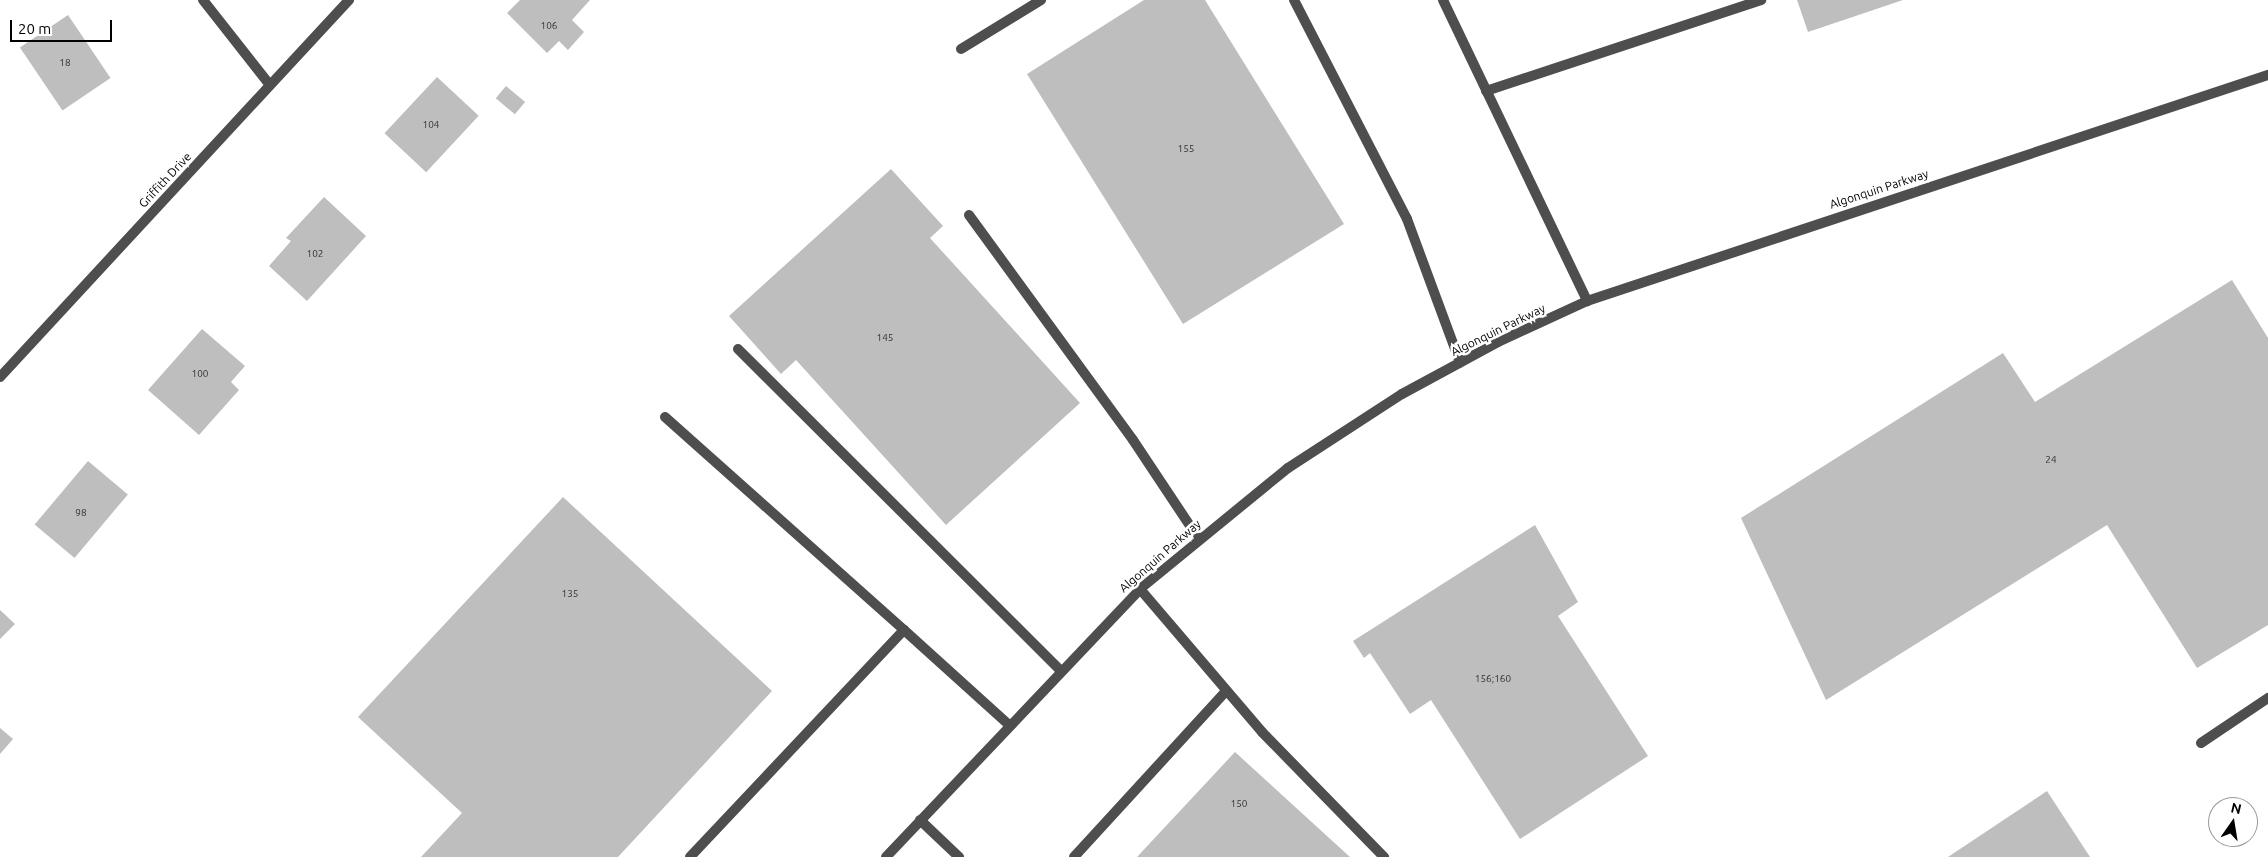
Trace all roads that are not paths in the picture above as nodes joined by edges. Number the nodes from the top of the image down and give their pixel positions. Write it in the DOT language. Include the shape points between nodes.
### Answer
graph roads {
  1 [pos="203,0"];
  2 [pos="349,0"];
  3 [pos="1041,0"];
  4 [pos="1294,0"];
  5 [pos="1443,0"];
  6 [pos="1761,0"];
  7 [pos="961,49"];
  8 [pos="2268,75"];
  9 [pos="270,85"];
  10 [pos="1486,91"];
  11 [pos="969,215"];
  12 [pos="1588,301"];
  13 [pos="738,349"];
  14 [pos="1460,362"];
  15 [pos="0,377"];
  16 [pos="665,417"];
  17 [pos="1198,538"];
  18 [pos="1140,589"];
  19 [pos="904,630"];
  20 [pos="1060,670"];
  21 [pos="1226,691"];
  22 [pos="2268,698"];
  23 [pos="1008,724"];
  24 [pos="2201,743"];
  25 [pos="920,820"];
  26 [pos="690,857"];
  27 [pos="886,857"];
  28 [pos="959,857"];
  29 [pos="1074,857"];
  30 [pos="1384,857"];
  1 -- 9 [label="street"];
  2 -- 9 [label="street, Griffith Drive"];
  3 -- 7 [label="street"];
  4 -- 14 [label="street" via="1407,219"];
  5 -- 10 [label="street"];
  6 -- 10 [label="street"];
  8 -- 12 [label="street, Algonquin Parkway"];
  9 -- 15 [label="street, Griffith Drive"];
  10 -- 12 [label="street"];
  11 -- 17 [label="street" via="1134,440"];
  12 -- 14 [label="street, Algonquin Parkway"];
  13 -- 20 [label="street"];
  14 -- 17 [label="street, Algonquin Parkway" via="1347,428"];
  16 -- 19 [label="street"];
  17 -- 18 [label="street, Algonquin Parkway"];
  18 -- 20 [label="street, Algonquin Parkway"];
  18 -- 21 [label="street"];
  19 -- 23 [label="street"];
  19 -- 26 [label="street"];
  20 -- 23 [label="street, Algonquin Parkway"];
  21 -- 29 [label="street"];
  21 -- 30 [label="street"];
  22 -- 24 [label="street"];
  23 -- 25 [label="street, Algonquin Parkway"];
  25 -- 27 [label="street, Algonquin Parkway"];
  25 -- 28 [label="street"];
}
